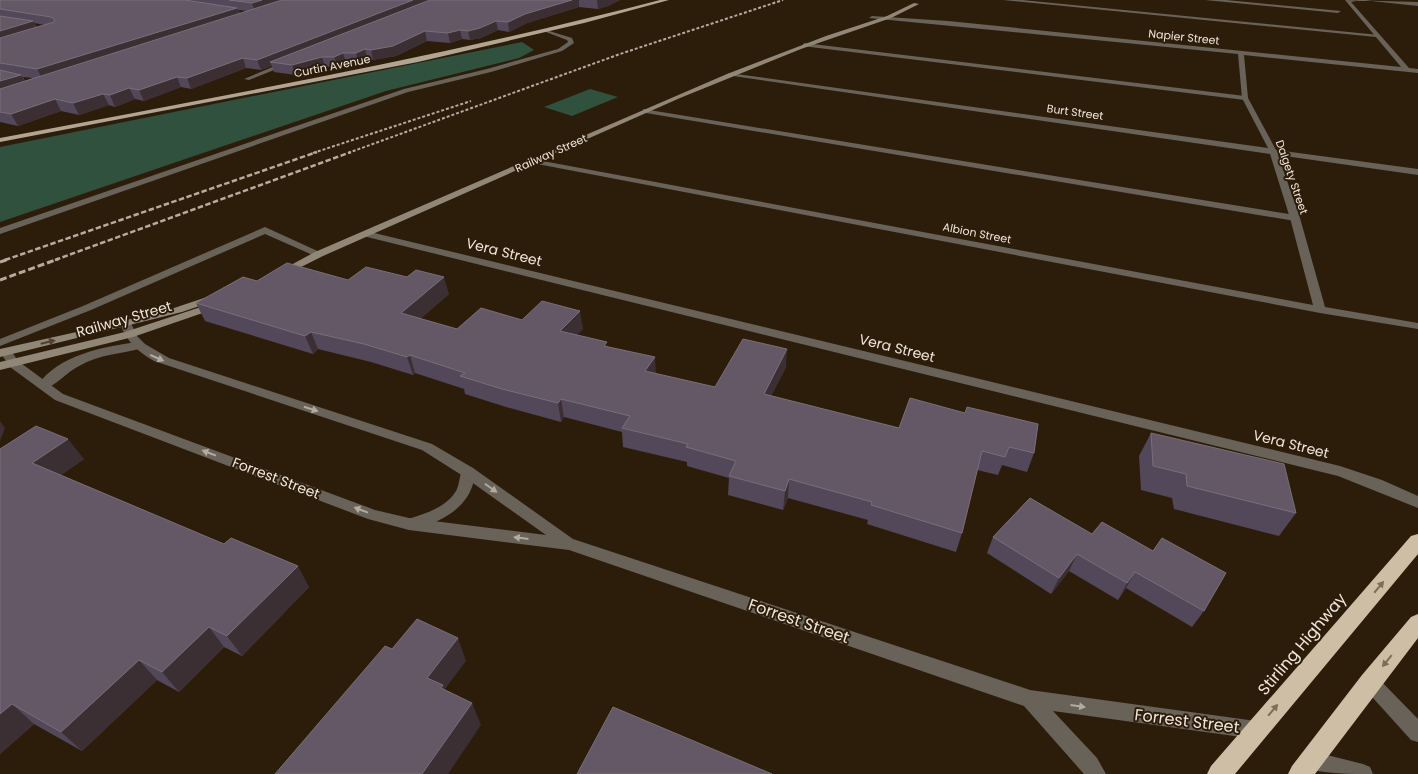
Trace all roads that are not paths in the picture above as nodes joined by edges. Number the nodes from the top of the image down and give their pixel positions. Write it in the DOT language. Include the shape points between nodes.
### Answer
graph roads {
  1 [pos="666,0"];
  2 [pos="925,0"];
  3 [pos="1006,0"];
  4 [pos="1208,0"];
  5 [pos="1358,0"];
  6 [pos="1364,0"];
  7 [pos="916,4"];
  8 [pos="1418,4"];
  9 [pos="1338,11"];
  10 [pos="879,15"];
  11 [pos="892,16"];
  12 [pos="872,18"];
  13 [pos="885,19"];
  14 [pos="948,23"];
  15 [pos="853,29"];
  16 [pos="548,31"];
  17 [pos="1376,35"];
  18 [pos="804,45"];
  19 [pos="1240,53"];
  20 [pos="293,61"];
  21 [pos="1406,70"];
  22 [pos="1417,72"];
  23 [pos="729,75"];
  24 [pos="247,79"];
  25 [pos="1245,98"];
  26 [pos="646,111"];
  27 [pos="0,140"];
  28 [pos="1274,151"];
  29 [pos="532,161"];
  30 [pos="1418,172"];
  31 [pos="1295,218"];
  32 [pos="0,231"];
  33 [pos="366,234"];
  34 [pos="319,254"];
  35 [pos="269,279"];
  36 [pos="226,296"];
  37 [pos="1320,310"];
  38 [pos="1418,326"];
  39 [pos="128,329"];
  40 [pos="139,346"];
  41 [pos="4,356"];
  42 [pos="43,386"];
  43 [pos="468,472"];
  44 [pos="1418,502"];
  45 [pos="409,524"];
  46 [pos="1418,540"];
  47 [pos="569,544"];
  48 [pos="1418,623"];
  49 [pos="1370,682"];
  50 [pos="1030,699"];
  51 [pos="1256,730"];
  52 [pos="1418,733"];
  53 [pos="1306,767"];
  54 [pos="1096,774"];
  55 [pos="1218,774"];
  56 [pos="1363,774"];
  1 -- 16 [label="main road, Curtin Avenue"];
  2 -- 7 [label="street, Railway Street"];
  3 -- 17 [label="street"];
  4 -- 9 [label="street"];
  5 -- 17 [label="street" via="1347,1"];
  6 -- 8 [label="street"];
  7 -- 10 [label="street, Railway Street"];
  7 -- 11 [label="street, Railway Street"];
  10 -- 11 [label="street, Napier Street"];
  10 -- 12 [label="street, Railway Street"];
  11 -- 13 [label="street, Railway Street"];
  11 -- 14 [label="street, Napier Street"];
  12 -- 13 [label="street, Napier Street"];
  12 -- 15 [label="street, Railway Street"];
  13 -- 14 [label="street, Napier Street"];
  13 -- 15 [label="street, Railway Street"];
  14 -- 19 [label="street, Napier Street"];
  15 -- 18 [label="street, Railway Street"];
  16 -- 27 [label="main road, Curtin Avenue"];
  16 -- 32 [label="street" via="570,39 571,44 488,71 406,90"];
  17 -- 21 [label="street"];
  18 -- 23 [label="street, Railway Street"];
  18 -- 25 [label="street"];
  19 -- 21 [label="street, Napier Street"];
  19 -- 25 [label="street, Dalgety Street"];
  20 -- 24 [label="street"];
  21 -- 22 [label="street, Napier Street"];
  23 -- 26 [label="street, Railway Street"];
  23 -- 28 [label="street, Burt Street"];
  25 -- 28 [label="street, Dalgety Street"];
  26 -- 29 [label="street, Railway Street"];
  26 -- 31 [label="street"];
  28 -- 30 [label="street, Burt Street"];
  28 -- 31 [label="street, Dalgety Street"];
  29 -- 33 [label="street, Railway Street"];
  29 -- 37 [label="street, Albion Street"];
  31 -- 37 [label="street, Dalgety Street"];
  33 -- 34 [label="street, Railway Street"];
  33 -- 44 [label="street, Vera Street" via="1340,471"];
  34 -- 35 [label="street, Railway Street"];
  34 -- 41 [label="street" via="265,230 49,322"];
  36 -- 39 [label="street, Railway Street" via="176,320"];
  37 -- 38 [label="street, Albion Street"];
  39 -- 40 [label="street, Forrest Street"];
  39 -- 41 [label="street, Railway Street"];
  40 -- 42 [label="street" via="85,357 61,370"];
  40 -- 43 [label="street, Forrest Street, one-way" via="165,361 426,447"];
  41 -- 42 [label="street, Forrest Street"];
  45 -- 42 [label="street, Forrest Street, one-way" via="373,514 59,396"];
  43 -- 45 [label="street" via="467,486 446,511 428,520"];
  43 -- 47 [label="street, Forrest Street, one-way"];
  47 -- 45 [label="street, Forrest Street, one-way"];
  51 -- 46 [label="highway, Stirling Highway, one-way"];
  47 -- 50 [label="street, Forrest Street"];
  48 -- 49 [label="highway, one-way"];
  49 -- 52 [label="street"];
  49 -- 53 [label="highway"];
  50 -- 51 [label="street, Forrest Street, one-way"];
  50 -- 54 [label="street, Forrest Street"];
  51 -- 55 [label="highway, Stirling Highway"];
  53 -- 56 [label="street"];
}
